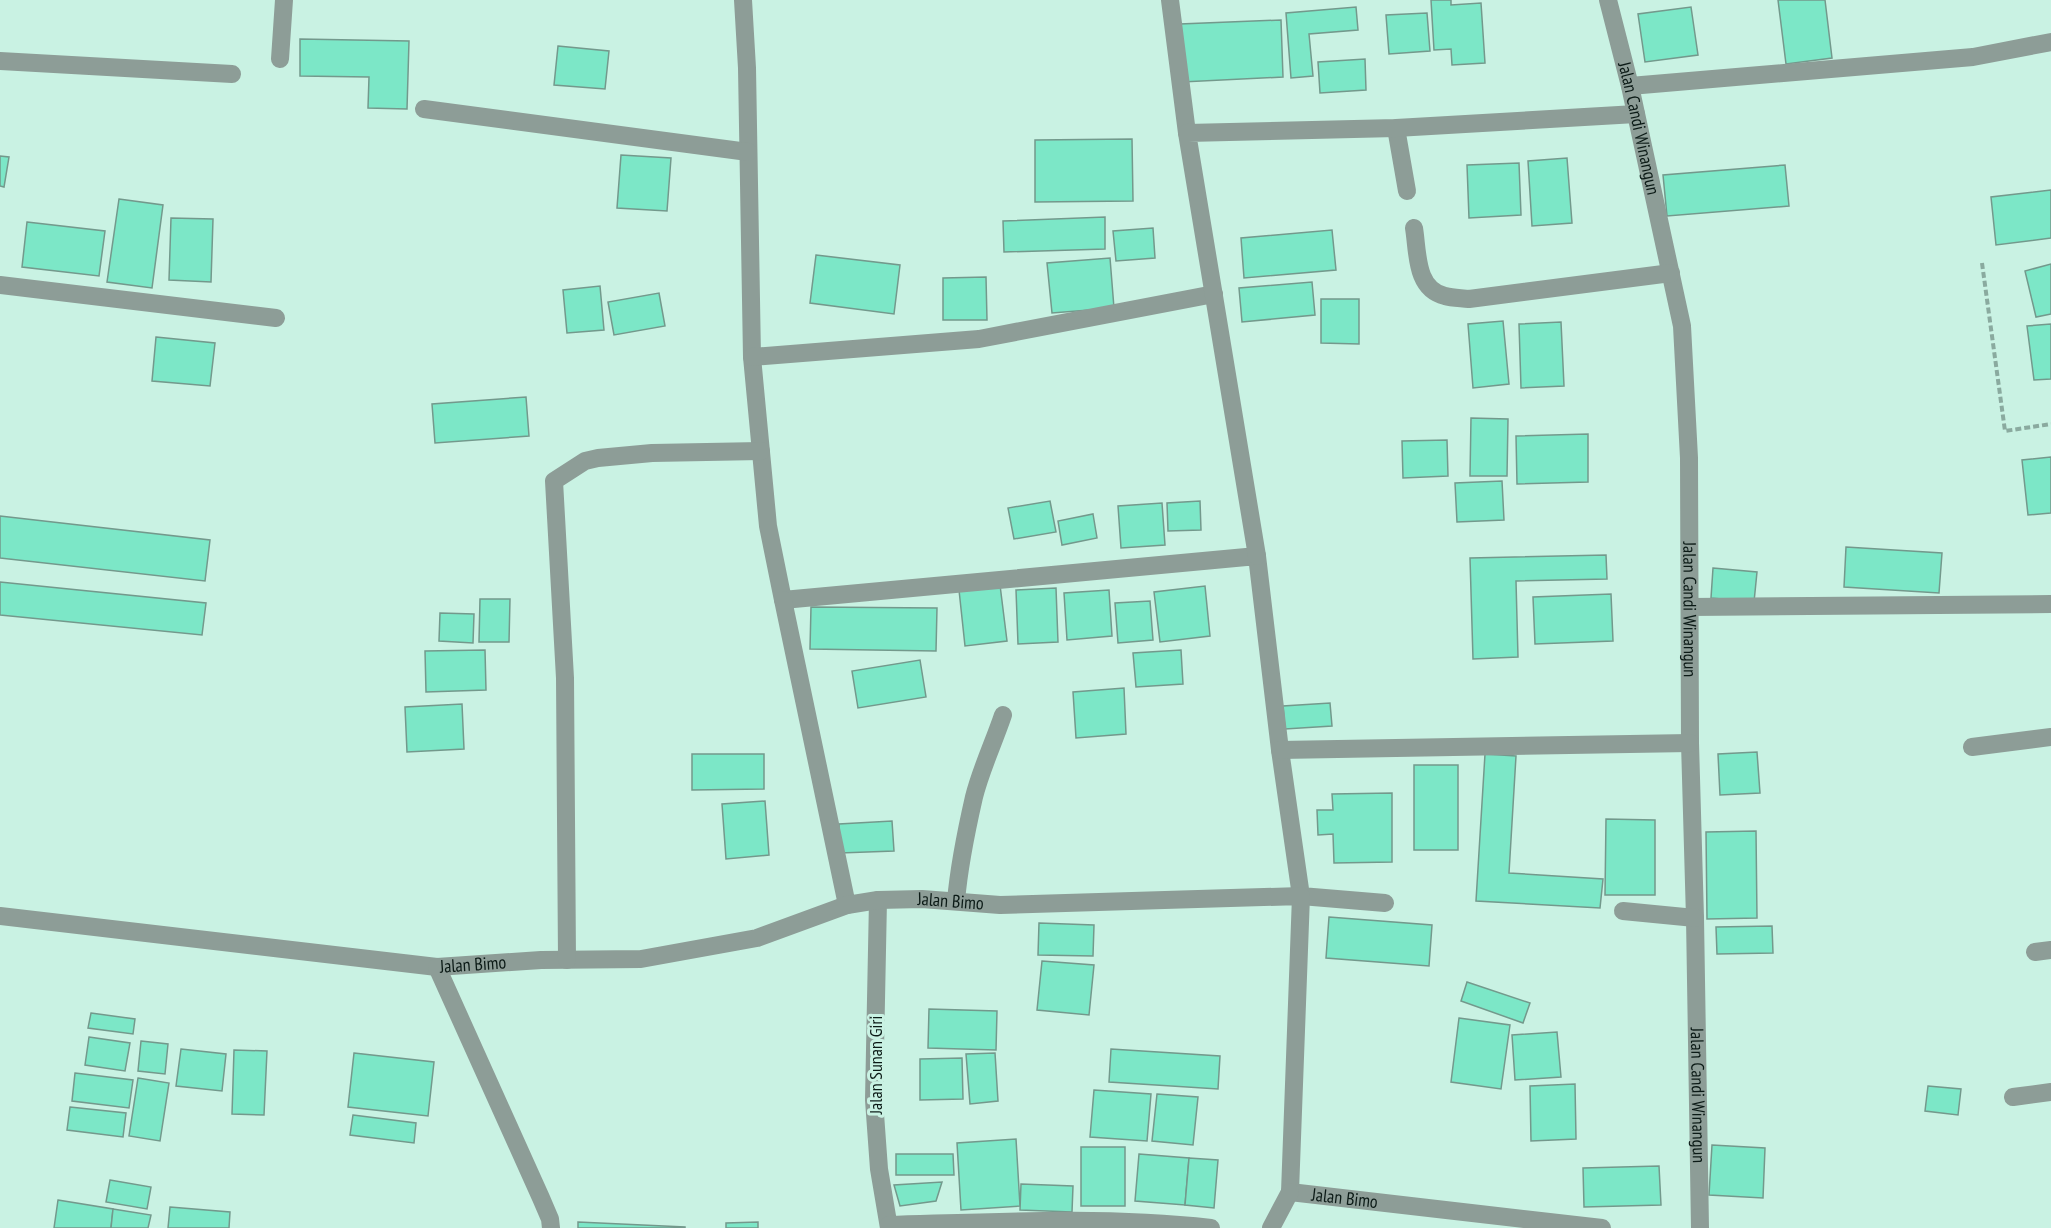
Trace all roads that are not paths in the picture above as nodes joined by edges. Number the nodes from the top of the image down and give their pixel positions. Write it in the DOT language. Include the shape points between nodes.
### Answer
graph roads {
  1 [pos="284,0"];
  2 [pos="743,0"];
  3 [pos="1170,0"];
  4 [pos="1608,0"];
  5 [pos="2051,42"];
  6 [pos="280,59"];
  7 [pos="0,61"];
  8 [pos="232,74"];
  9 [pos="1630,86"];
  10 [pos="424,109"];
  11 [pos="1636,114"];
  12 [pos="1396,128"];
  13 [pos="1187,133"];
  14 [pos="748,152"];
  15 [pos="1407,190"];
  16 [pos="1414,228"];
  17 [pos="1671,273"];
  18 [pos="0,285"];
  19 [pos="1215,294"];
  20 [pos="276,318"];
  21 [pos="752,357"];
  22 [pos="761,451"];
  23 [pos="1257,556"];
  24 [pos="783,600"];
  25 [pos="2051,604"];
  26 [pos="1689,607"];
  27 [pos="1003,715"];
  28 [pos="2051,737"];
  29 [pos="1690,743"];
  30 [pos="1972,747"];
  31 [pos="1280,750"];
  32 [pos="1301,896"];
  33 [pos="878,900"];
  34 [pos="956,901"];
  35 [pos="1385,903"];
  36 [pos="847,905"];
  37 [pos="1623,911"];
  38 [pos="0,916"];
  39 [pos="1695,918"];
  40 [pos="567,960"];
  41 [pos="437,967"];
  42 [pos="2051,1092"];
  43 [pos="2013,1096"];
  44 [pos="1290,1192"];
  45 [pos="889,1226"];
  46 [pos="551,1228"];
  47 [pos="1211,1228"];
  48 [pos="1271,1228"];
  49 [pos="1602,1228"];
  50 [pos="1700,1228"];
  1 -- 6 [label="street"];
  2 -- 14 [label="street"];
  3 -- 13 [label="street"];
  4 -- 9 [label="street, Jalan Candi Winangun"];
  5 -- 9 [label="street" via="1973,57"];
  7 -- 8 [label="street"];
  9 -- 11 [label="street, Jalan Candi Winangun"];
  10 -- 14 [label="street"];
  11 -- 12 [label="street"];
  11 -- 17 [label="street, Jalan Candi Winangun"];
  12 -- 13 [label="street"];
  12 -- 15 [label="street"];
  13 -- 19 [label="street"];
  14 -- 21 [label="street"];
  16 -- 17 [label="street" via="1420,273 1430,289 1444,296 1469,299"];
  17 -- 26 [label="street, Jalan Candi Winangun" via="1682,326 1688,446"];
  18 -- 20 [label="street"];
  19 -- 21 [label="street" via="979,339"];
  19 -- 23 [label="street"];
  21 -- 22 [label="street"];
  22 -- 24 [label="street" via="768,526"];
  22 -- 40 [label="street" via="598,458 585,461 554,481 565,678"];
  23 -- 24 [label="street"];
  23 -- 31 [label="street"];
  24 -- 36 [label="street"];
  25 -- 26 [label="street"];
  26 -- 29 [label="street, Jalan Candi Winangun"];
  27 -- 34 [label="street" via="966,828"];
  28 -- 30 [label="street"];
  29 -- 31 [label="street"];
  29 -- 39 [label="street, Jalan Candi Winangun"];
  31 -- 32 [label="street"];
  32 -- 34 [label="street, Jalan Bimo" via="1000,905"];
  32 -- 35 [label="street"];
  32 -- 44 [label="street, Jalan Bimo"];
  33 -- 34 [label="street, Jalan Bimo"];
  33 -- 36 [label="street, Jalan Bimo"];
  33 -- 45 [label="street, Jalan Sunan Giri" via="874,1100 879,1169"];
  36 -- 40 [label="street, Jalan Bimo" via="757,938 641,959"];
  37 -- 39 [label="street"];
  38 -- 41 [label="street, Jalan Bimo"];
  39 -- 50 [label="street, Jalan Candi Winangun"];
  40 -- 41 [label="street, Jalan Bimo"];
  41 -- 46 [label="street"];
  42 -- 43 [label="street"];
  44 -- 48 [label="street"];
  44 -- 49 [label="street, Jalan Bimo"];
  45 -- 47 [label="street" via="1081,1221"];
}
